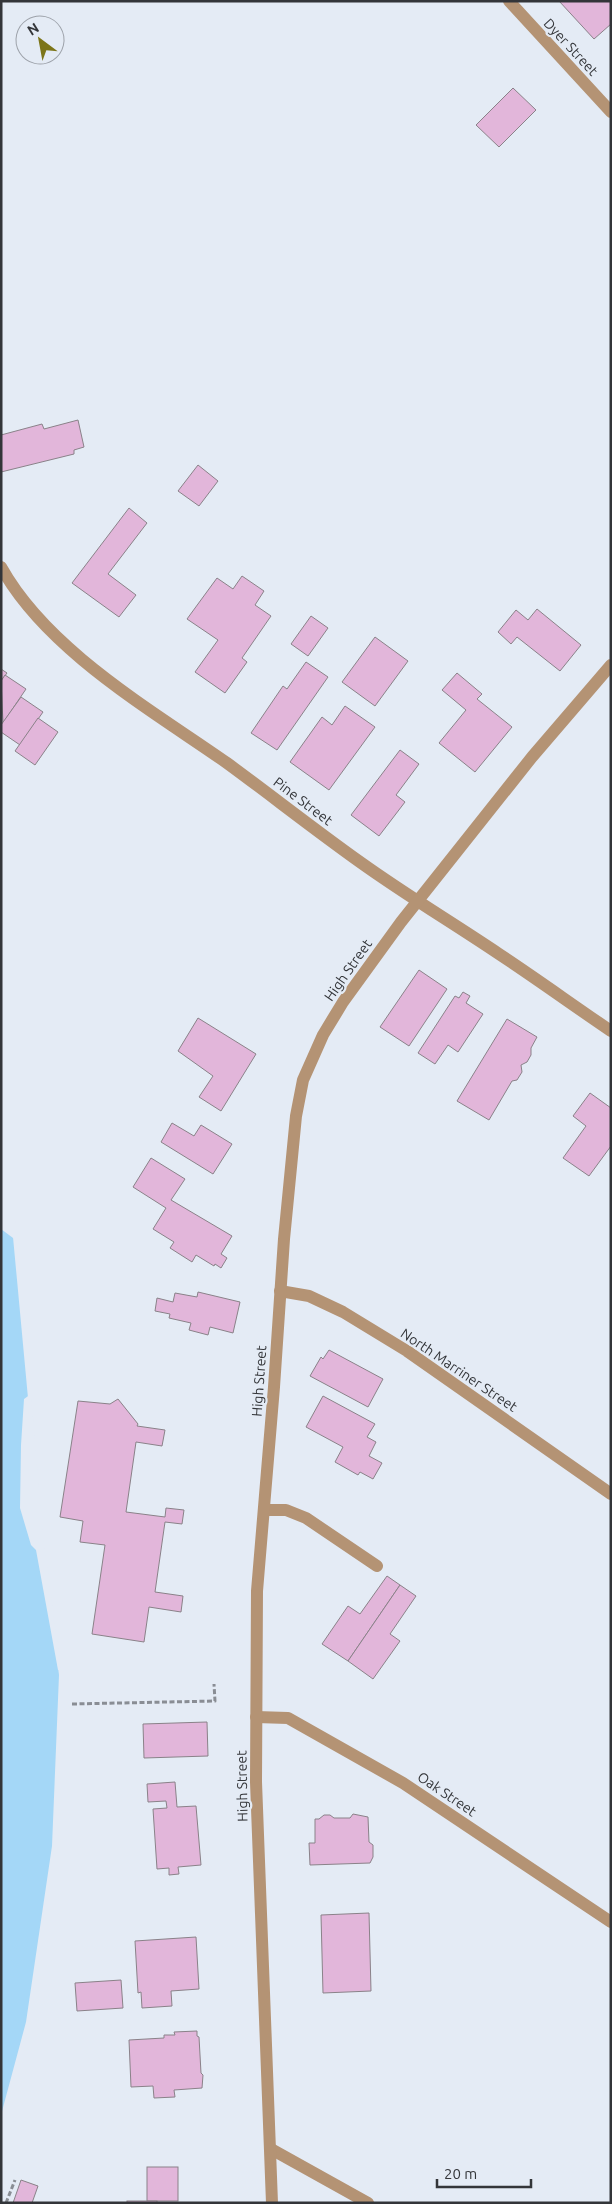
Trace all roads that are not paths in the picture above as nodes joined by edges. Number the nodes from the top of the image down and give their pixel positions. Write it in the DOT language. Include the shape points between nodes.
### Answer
graph roads {
  1 [pos="509,1"];
  2 [pos="611,112"];
  3 [pos="1,566"];
  4 [pos="611,665"];
  5 [pos="418,901"];
  6 [pos="611,1031"];
  7 [pos="280,1291"];
  8 [pos="611,1494"];
  9 [pos="264,1510"];
  10 [pos="377,1566"];
  11 [pos="256,1717"];
  12 [pos="611,1922"];
  13 [pos="270,2149"];
  14 [pos="272,2203"];
  15 [pos="368,2203"];
  1 -- 2 [label="street, Dyer Street"];
  3 -- 5 [label="street, Pine Street" via="29,608 84,660 361,863"];
  4 -- 5 [label="street, High Street" via="532,757"];
  5 -- 6 [label="street, Pine Street"];
  5 -- 7 [label="street, High Street" via="343,1002 303,1080 296,1116"];
  7 -- 8 [label="street, North Marriner Street" via="309,1296 343,1312 407,1351"];
  7 -- 9 [label="street, High Street"];
  9 -- 10 [label="street" via="286,1510 306,1518"];
  9 -- 11 [label="street, High Street" via="257,1591"];
  11 -- 12 [label="street, Oak Street" via="288,1718 394,1778"];
  11 -- 13 [label="street, High Street"];
  13 -- 14 [label="street, High Street"];
  13 -- 15 [label="street"];
}
